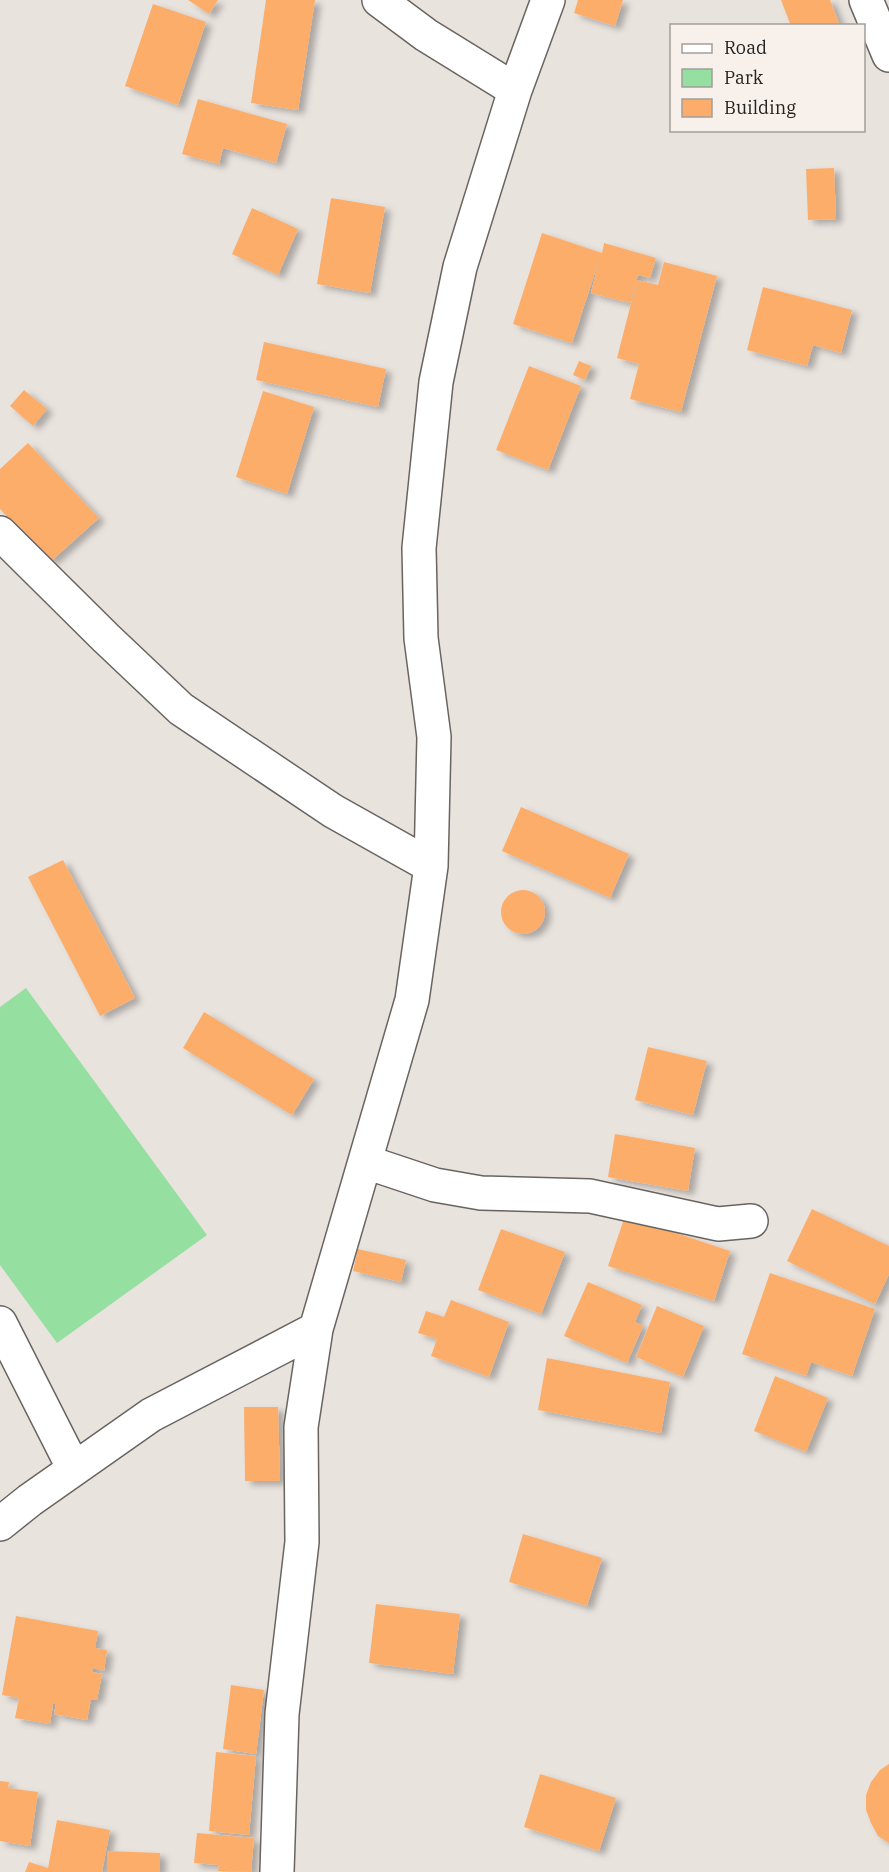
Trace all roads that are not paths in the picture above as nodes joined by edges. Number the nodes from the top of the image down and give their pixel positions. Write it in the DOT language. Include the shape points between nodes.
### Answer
graph roads {
  1 [pos="379,0"];
  2 [pos="548,0"];
  3 [pos="866,0"];
  4 [pos="889,56"];
  5 [pos="515,90"];
  6 [pos="0,533"];
  7 [pos="431,866"];
  8 [pos="366,1162"];
  9 [pos="751,1221"];
  10 [pos="0,1323"];
  11 [pos="316,1329"];
  12 [pos="74,1469"];
  13 [pos="0,1524"];
  14 [pos="277,1872"];
  1 -- 5 [label="street" via="426,35"];
  2 -- 5 [label="street"];
  3 -- 4 [label="street"];
  5 -- 7 [label="street" via="460,267 436,382 419,548 421,638 434,737"];
  6 -- 7 [label="street" via="181,709 333,811"];
  7 -- 8 [label="street" via="412,1000"];
  8 -- 9 [label="street" via="435,1185 481,1193 590,1196 718,1224"];
  8 -- 11 [label="street"];
  10 -- 12 [label="street"];
  11 -- 12 [label="street" via="151,1415"];
  11 -- 14 [label="street" via="301,1427 302,1542 282,1714"];
  12 -- 13 [label="street"];
}
